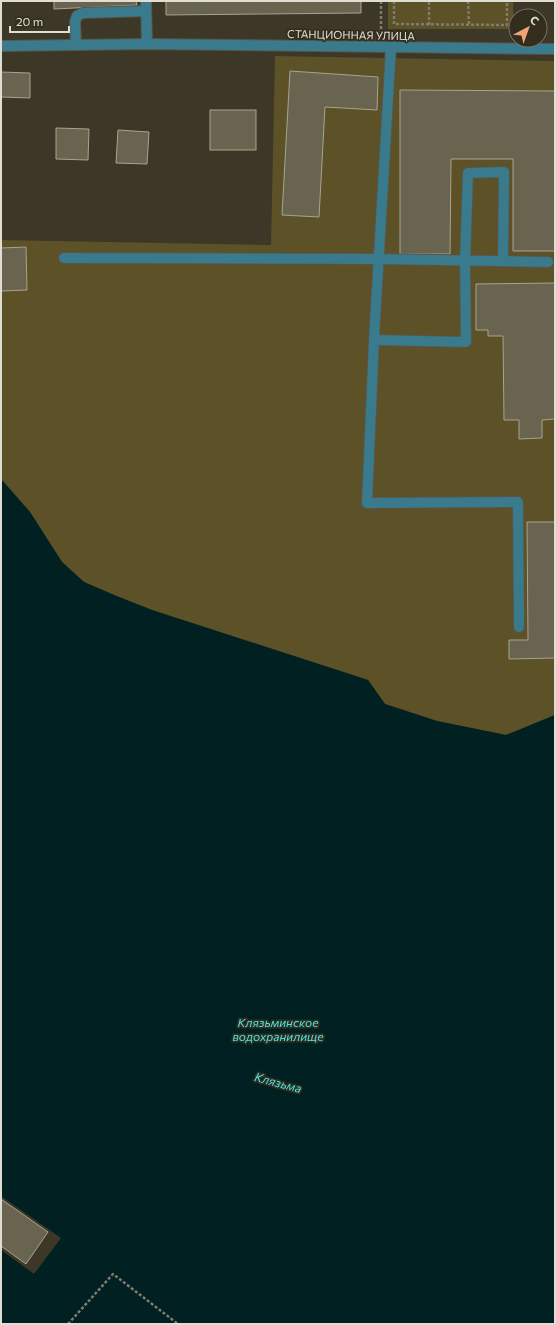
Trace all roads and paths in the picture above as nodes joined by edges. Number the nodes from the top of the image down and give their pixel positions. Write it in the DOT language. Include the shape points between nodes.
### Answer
graph roads {
  1 [pos="381,1"];
  2 [pos="394,1"];
  3 [pos="429,1"];
  4 [pos="468,1"];
  5 [pos="507,1"];
  6 [pos="146,6"];
  7 [pos="429,24"];
  8 [pos="468,25"];
  9 [pos="147,44"];
  10 [pos="76,45"];
  11 [pos="1,46"];
  12 [pos="386,47"];
  13 [pos="555,49"];
  14 [pos="64,258"];
  15 [pos="378,259"];
  16 [pos="465,261"];
  17 [pos="503,261"];
  18 [pos="548,262"];
  19 [pos="374,340"];
  20 [pos="519,627"];
  21 [pos="68,1324"];
  22 [pos="178,1324"];
  1 -- 12 [label="path"];
  2 -- 7 [label="path" via="394,24"];
  3 -- 7 [label="path"];
  4 -- 8 [label="path"];
  5 -- 8 [label="path" via="507,25"];
  6 -- 9 [label="street"];
  6 -- 10 [label="street" via="83,13 77,16"];
  7 -- 8 [label="path"];
  9 -- 10 [label="street, СТАНЦИОННАЯ УЛИЦА"];
  9 -- 12 [label="street, СТАНЦИОННАЯ УЛИЦА"];
  10 -- 11 [label="street, СТАНЦИОННАЯ УЛИЦА"];
  12 -- 13 [label="street, СТАНЦИОННАЯ УЛИЦА"];
  12 -- 15 [label="street"];
  14 -- 15 [label="street"];
  15 -- 16 [label="street"];
  15 -- 19 [label="street"];
  16 -- 17 [label="street"];
  16 -- 17 [label="street" via="468,173 504,172"];
  16 -- 19 [label="street" via="466,342"];
  17 -- 18 [label="street"];
  19 -- 20 [label="street" via="367,503 518,502"];
  21 -- 22 [label="path" via="113,1274"];
}
